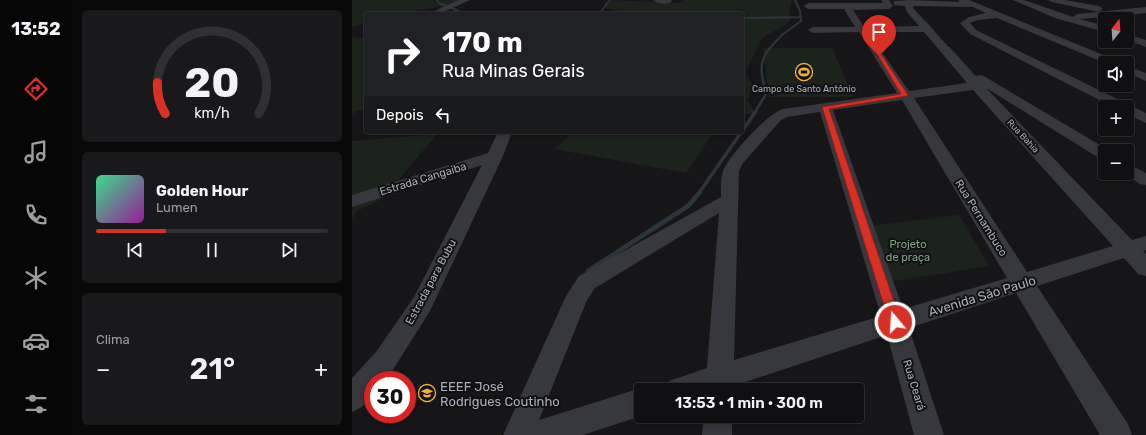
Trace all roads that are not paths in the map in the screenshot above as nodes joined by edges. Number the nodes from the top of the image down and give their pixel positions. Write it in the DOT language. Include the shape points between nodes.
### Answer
graph roads {
  1 [pos="466,0"];
  2 [pos="657,0"];
  3 [pos="962,0"];
  4 [pos="1017,0"];
  5 [pos="1052,0"];
  6 [pos="1074,0"];
  7 [pos="668,1"];
  8 [pos="886,1"];
  9 [pos="907,2"];
  10 [pos="975,5"];
  11 [pos="808,6"];
  12 [pos="855,6"];
  13 [pos="1146,10"];
  14 [pos="436,12"];
  15 [pos="1114,12"];
  16 [pos="1098,14"];
  17 [pos="1000,15"];
  18 [pos="1134,17"];
  19 [pos="1066,18"];
  20 [pos="1142,19"];
  21 [pos="1098,27"];
  22 [pos="862,29"];
  23 [pos="925,29"];
  24 [pos="813,30"];
  25 [pos="1134,40"];
  26 [pos="1146,44"];
  27 [pos="1098,56"];
  28 [pos="1134,72"];
  29 [pos="1146,76"];
  30 [pos="982,85"];
  31 [pos="905,95"];
  32 [pos="1109,100"];
  33 [pos="825,107"];
  34 [pos="1134,113"];
  35 [pos="1146,119"];
  36 [pos="504,140"];
  37 [pos="1098,151"];
  38 [pos="1134,172"];
  39 [pos="1146,180"];
  40 [pos="730,199"];
  41 [pos="352,201"];
  42 [pos="1137,246"];
  43 [pos="1146,268"];
  44 [pos="1022,283"];
  45 [pos="895,322"];
  46 [pos="720,383"];
  47 [pos="723,383"];
  48 [pos="352,398"];
  49 [pos="634,404"];
  50 [pos="718,423"];
  51 [pos="518,435"];
  52 [pos="538,435"];
  53 [pos="717,435"];
  54 [pos="929,435"];
  55 [pos="1116,435"];
  1 -- 14 [label="street"];
  2 -- 7 [label="street"];
  3 -- 10 [label="street"];
  4 -- 19 [label="street"];
  5 -- 15 [label="street"];
  6 -- 15 [label="street"];
  8 -- 9 [label="street"];
  8 -- 12 [label="street" via="889,6"];
  9 -- 10 [label="street"];
  9 -- 23 [label="street, Rua Bahia"];
  10 -- 17 [label="street"];
  11 -- 12 [label="street"];
  12 -- 22 [label="street, Rua Pernambuco" via="848,9"];
  13 -- 15 [label="street"];
  16 -- 19 [label="street"];
  17 -- 27 [label="street"];
  17 -- 32 [label="street" via="975,18 965,23 973,32"];
  18 -- 20 [label="street"];
  19 -- 21 [label="street"];
  22 -- 23 [label="street"];
  22 -- 24 [label="street"];
  22 -- 31 [label="street, Rua Pernambuco"];
  23 -- 30 [label="street, Rua Bahia" via="960,69"];
  25 -- 26 [label="street"];
  28 -- 29 [label="street"];
  30 -- 31 [label="street"];
  30 -- 37 [label="street"];
  30 -- 42 [label="street, Rua Bahia"];
  31 -- 33 [label="street"];
  31 -- 44 [label="street, Rua Pernambuco"];
  33 -- 40 [label="street" via="780,114 731,170"];
  33 -- 45 [label="street, Rua Ceará"];
  34 -- 35 [label="street"];
  36 -- 41 [label="street, Estrada Cangaiba"];
  36 -- 48 [label="street, Estrada para Bubu" via="422,304 385,360"];
  38 -- 39 [label="street"];
  40 -- 46 [label="street"];
  40 -- 51 [label="street" via="587,282 577,296"];
  42 -- 43 [label="street, Rua Bahia"];
  42 -- 44 [label="street, Avenida São Paulo"];
  44 -- 45 [label="street, Avenida São Paulo"];
  44 -- 55 [label="street, Rua Pernambuco"];
  45 -- 47 [label="street, Avenida São Paulo"];
  45 -- 54 [label="street, Rua Ceará"];
  49 -- 52 [label="street"];
  50 -- 53 [label="street"];
}
